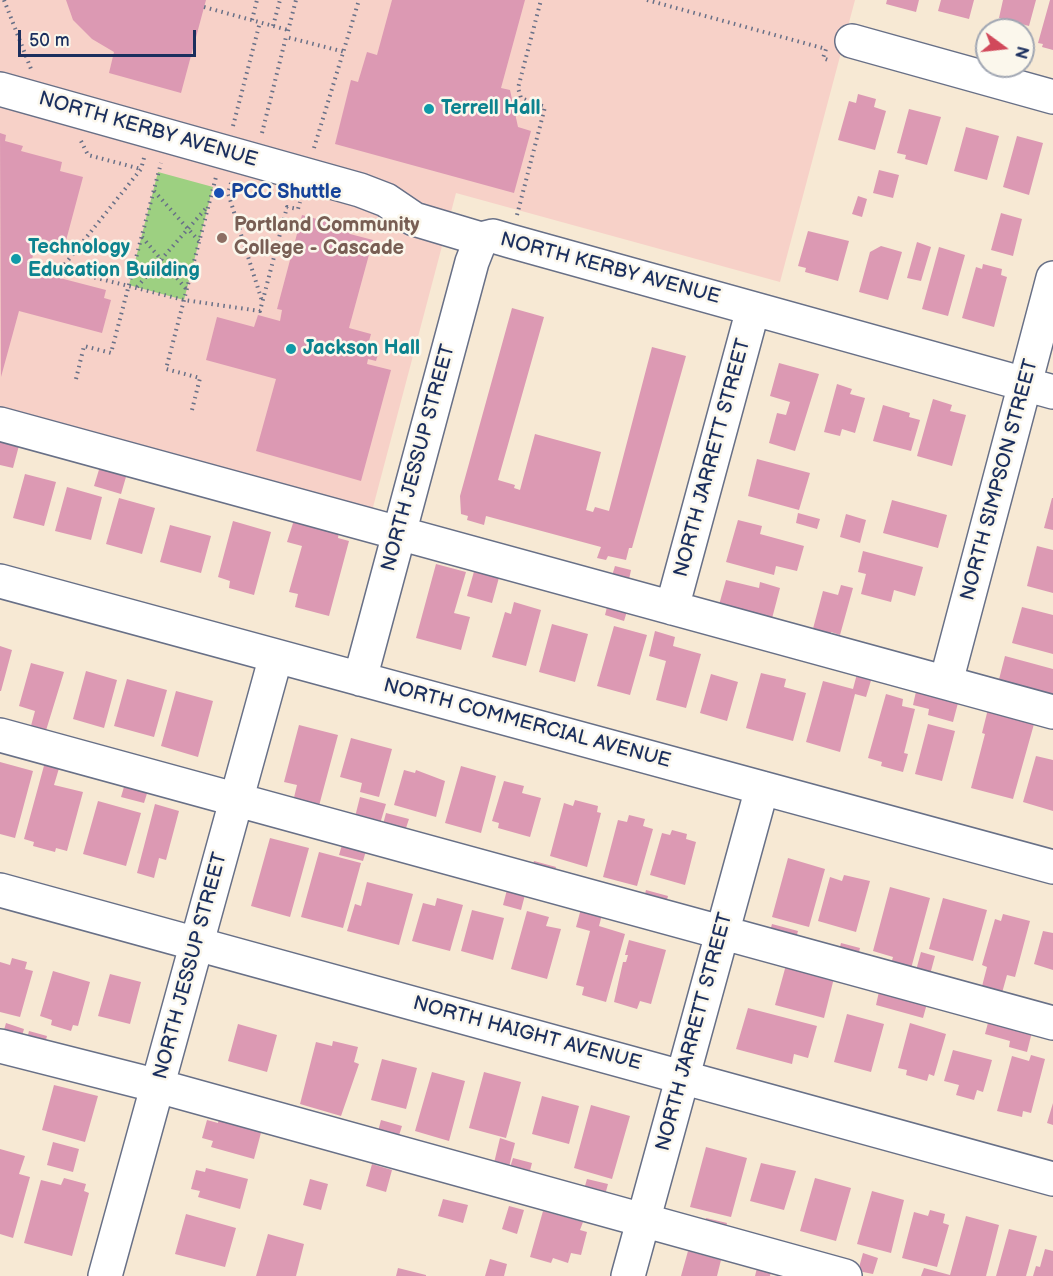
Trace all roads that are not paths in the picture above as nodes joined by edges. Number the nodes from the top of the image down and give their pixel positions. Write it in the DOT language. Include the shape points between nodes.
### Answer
graph roads {
  1 [pos="852,41"];
  2 [pos="0,89"];
  3 [pos="1053,97"];
  4 [pos="496,240"];
  5 [pos="1053,278"];
  6 [pos="753,309"];
  7 [pos="1039,388"];
  8 [pos="0,424"];
  9 [pos="399,533"];
  10 [pos="0,581"];
  11 [pos="672,608"];
  12 [pos="276,656"];
  13 [pos="360,679"];
  14 [pos="946,682"];
  15 [pos="1053,712"];
  16 [pos="0,735"];
  17 [pos="762,788"];
  18 [pos="237,799"];
  19 [pos="1053,867"];
  20 [pos="0,890"];
  21 [pos="722,932"];
  22 [pos="197,944"];
  23 [pos="1053,1023"];
  24 [pos="0,1046"];
  25 [pos="683,1077"];
  26 [pos="158,1086"];
  27 [pos="1053,1179"];
  28 [pos="644,1220"];
  29 [pos="105,1276"];
  30 [pos="628,1276"];
  31 [pos="845,1276"];
  1 -- 3 [label="street"];
  2 -- 4 [label="street, NORTH KERBY AVENUE" via="160,134 240,150 386,200 414,219"];
  4 -- 6 [label="street, NORTH KERBY AVENUE"];
  4 -- 9 [label="street, NORTH JESSUP STREET" via="472,262"];
  5 -- 7 [label="street, NORTH SIMPSON STREET"];
  6 -- 7 [label="street, NORTH KERBY AVENUE"];
  6 -- 11 [label="street, NORTH JARRETT STREET"];
  7 -- 14 [label="street, NORTH SIMPSON STREET"];
  8 -- 9 [label="street"];
  9 -- 11 [label="street"];
  9 -- 13 [label="street, NORTH JESSUP STREET"];
  10 -- 12 [label="street, NORTH COMMERCIAL AVENUE"];
  11 -- 14 [label="street"];
  12 -- 13 [label="street, NORTH COMMERCIAL AVENUE"];
  12 -- 18 [label="street, NORTH JESSUP STREET"];
  13 -- 17 [label="street, NORTH COMMERCIAL AVENUE"];
  14 -- 15 [label="street"];
  16 -- 18 [label="street"];
  17 -- 19 [label="street, NORTH COMMERCIAL AVENUE"];
  17 -- 21 [label="street, NORTH JARRETT STREET"];
  18 -- 21 [label="street"];
  18 -- 22 [label="street, NORTH JESSUP STREET"];
  20 -- 22 [label="street, NORTH HAIGHT AVENUE"];
  21 -- 23 [label="street"];
  21 -- 25 [label="street, NORTH JARRETT STREET"];
  22 -- 25 [label="street, NORTH HAIGHT AVENUE"];
  22 -- 26 [label="street, NORTH JESSUP STREET"];
  24 -- 26 [label="street"];
  25 -- 27 [label="street, NORTH HAIGHT AVENUE"];
  25 -- 28 [label="street, NORTH JARRETT STREET"];
  26 -- 28 [label="street"];
  26 -- 29 [label="street, NORTH JESSUP STREET"];
  28 -- 30 [label="street, NORTH JARRETT STREET"];
  28 -- 31 [label="street"];
}
